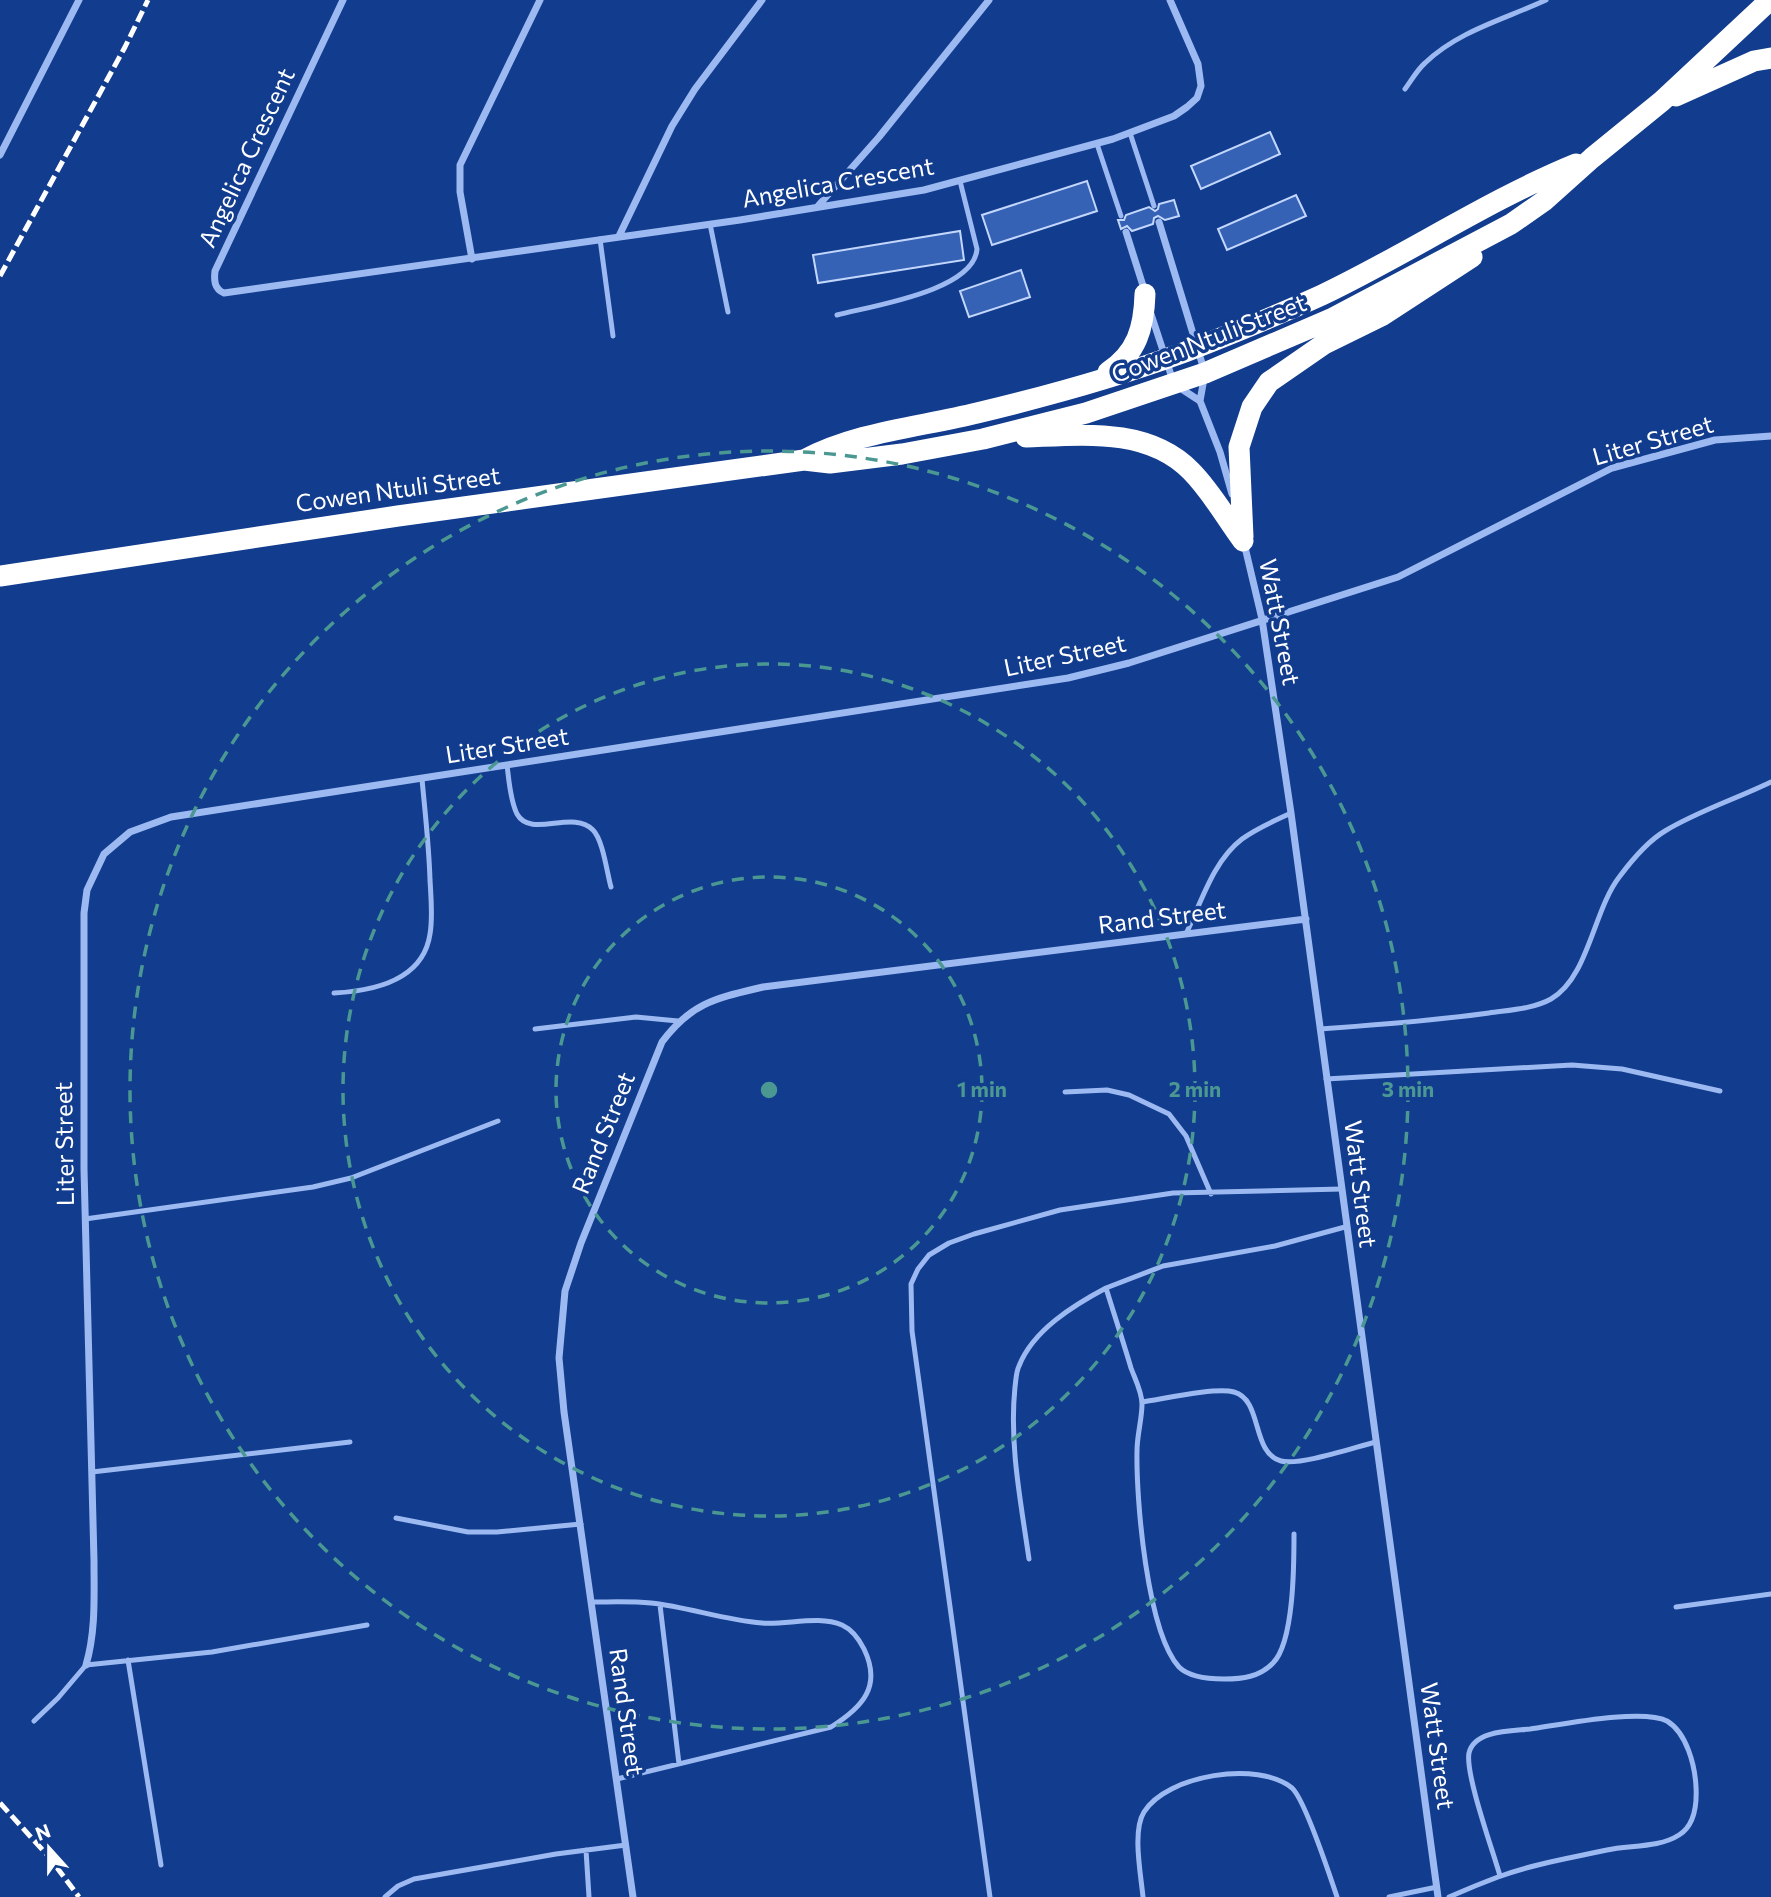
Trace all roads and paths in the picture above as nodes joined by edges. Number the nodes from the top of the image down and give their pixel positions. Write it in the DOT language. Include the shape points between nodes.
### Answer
graph roads {
  1 [pos="79,0"];
  2 [pos="343,0"];
  3 [pos="540,0"];
  4 [pos="762,0"];
  5 [pos="989,0"];
  6 [pos="1170,0"];
  7 [pos="1546,0"];
  8 [pos="1770,0"];
  9 [pos="1771,58"];
  10 [pos="1405,89"];
  11 [pos="1662,101"];
  12 [pos="1130,133"];
  13 [pos="1097,144"];
  14 [pos="0,155"];
  15 [pos="1591,158"];
  16 [pos="960,181"];
  17 [pos="817,206"];
  18 [pos="1154,206"];
  19 [pos="1121,216"];
  20 [pos="1159,222"];
  21 [pos="710,224"];
  22 [pos="1511,224"];
  23 [pos="1126,232"];
  24 [pos="619,236"];
  25 [pos="600,239"];
  26 [pos="472,259"];
  27 [pos="1145,294"];
  28 [pos="728,312"];
  29 [pos="837,315"];
  30 [pos="612,336"];
  31 [pos="1198,346"];
  32 [pos="1165,358"];
  33 [pos="1205,373"];
  34 [pos="1174,384"];
  35 [pos="1088,385"];
  36 [pos="1200,401"];
  37 [pos="1771,436"];
  38 [pos="982,439"];
  39 [pos="804,460"];
  40 [pos="1243,540"];
  41 [pos="0,576"];
  42 [pos="1262,619"];
  43 [pos="507,765"];
  44 [pos="422,779"];
  45 [pos="1771,782"];
  46 [pos="1291,813"];
  47 [pos="611,887"];
  48 [pos="1306,919"];
  49 [pos="1186,934"];
  50 [pos="334,993"];
  51 [pos="678,1021"];
  52 [pos="535,1029"];
  53 [pos="1320,1029"];
  54 [pos="1326,1079"];
  55 [pos="1720,1091"];
  56 [pos="1065,1092"];
  57 [pos="498,1121"];
  58 [pos="1342,1189"];
  59 [pos="1211,1194"];
  60 [pos="85,1219"];
  61 [pos="1345,1227"];
  62 [pos="1106,1287"];
  63 [pos="1142,1402"];
  64 [pos="350,1442"];
  65 [pos="1376,1442"];
  66 [pos="92,1472"];
  67 [pos="396,1518"];
  68 [pos="581,1524"];
  69 [pos="1294,1534"];
  70 [pos="1029,1559"];
  71 [pos="1771,1594"];
  72 [pos="592,1602"];
  73 [pos="660,1605"];
  74 [pos="1676,1607"];
  75 [pos="367,1625"];
  76 [pos="128,1660"];
  77 [pos="86,1665"];
  78 [pos="34,1721"];
  79 [pos="679,1764"];
  80 [pos="617,1780"];
  81 [pos="626,1845"];
  82 [pos="586,1850"];
  83 [pos="161,1865"];
  84 [pos="1500,1876"];
  85 [pos="1437,1887"];
  86 [pos="385,1897"];
  87 [pos="589,1897"];
  88 [pos="633,1897"];
  89 [pos="990,1897"];
  90 [pos="1143,1897"];
  91 [pos="1338,1897"];
  92 [pos="1389,1897"];
  93 [pos="1438,1897"];
  94 [pos="1449,1897"];
  1 -- 14 [label="street"];
  2 -- 26 [label="street, Angelica Crescent" via="215,271 215,284 224,293"];
  3 -- 26 [label="street" via="460,165"];
  4 -- 24 [label="street" via="672,126"];
  5 -- 17 [label="street"];
  6 -- 12 [label="street, Angelica Crescent" via="1201,86 1188,107"];
  7 -- 10 [label="lane" via="1447,45 1424,64"];
  8 -- 11 [label="highway, Cowen Ntuli Street"];
  9 -- 11 [label="highway"];
  11 -- 15 [label="highway, Cowen Ntuli Street"];
  12 -- 13 [label="street, Angelica Crescent"];
  12 -- 18 [label="lane"];
  13 -- 16 [label="street, Angelica Crescent"];
  13 -- 19 [label="lane"];
  15 -- 22 [label="highway, Cowen Ntuli Street"];
  15 -- 31 [label="highway, Cowen Ntuli Street" via="1532,182 1321,295"];
  16 -- 17 [label="street, Angelica Crescent"];
  16 -- 29 [label="lane" via="977,249 972,264 948,284"];
  17 -- 21 [label="street, Angelica Crescent"];
  20 -- 31 [label="street"];
  21 -- 24 [label="street, Angelica Crescent"];
  21 -- 28 [label="lane"];
  22 -- 33 [label="highway, Cowen Ntuli Street" via="1331,319"];
  22 -- 40 [label="highway" via="1442,279 1324,344 1269,382 1252,407 1239,447"];
  23 -- 27 [label="street"];
  24 -- 25 [label="street, Angelica Crescent"];
  25 -- 26 [label="street, Angelica Crescent"];
  25 -- 30 [label="lane"];
  27 -- 32 [label="street"];
  27 -- 35 [label="highway" via="1137,343 1128,357"];
  31 -- 32 [label="highway, Cowen Ntuli Street"];
  31 -- 33 [label="street"];
  32 -- 34 [label="street"];
  32 -- 35 [label="highway, Cowen Ntuli Street"];
  33 -- 34 [label="highway, Cowen Ntuli Street"];
  33 -- 36 [label="street"];
  34 -- 36 [label="street"];
  34 -- 38 [label="highway, Cowen Ntuli Street" via="1086,413"];
  35 -- 39 [label="highway, Cowen Ntuli Street" via="851,441"];
  36 -- 40 [label="street, Watt Street" via="1230,483"];
  37 -- 42 [label="street, Liter Street" via="1716,440 1612,468 1398,577"];
  38 -- 39 [label="highway, Cowen Ntuli Street" via="830,463"];
  38 -- 40 [label="highway" via="1101,436 1155,447 1192,472"];
  39 -- 41 [label="highway, Cowen Ntuli Street"];
  40 -- 42 [label="street, Watt Street"];
  42 -- 43 [label="street, Liter Street" via="1068,678"];
  42 -- 46 [label="street, Watt Street"];
  43 -- 44 [label="street, Liter Street"];
  43 -- 47 [label="lane" via="516,812 526,823 572,822 594,830"];
  44 -- 50 [label="lane" via="431,901 425,950 412,969 397,979 365,992"];
  44 -- 60 [label="street, Liter Street" via="171,817 130,832 104,854 87,890 84,913"];
  45 -- 53 [label="lane" via="1663,832 1637,854 1602,906 1568,985 1550,999 1524,1008 1431,1021"];
  46 -- 48 [label="street, Watt Street"];
  46 -- 49 [label="lane" via="1256,830 1230,850"];
  48 -- 49 [label="street, Rand Street"];
  48 -- 53 [label="street, Watt Street"];
  49 -- 51 [label="street, Rand Street" via="763,987 699,1006"];
  51 -- 52 [label="lane" via="636,1017"];
  51 -- 68 [label="street, Rand Street" via="649,1071 565,1291 559,1358"];
  53 -- 54 [label="street, Watt Street"];
  54 -- 55 [label="lane" via="1572,1065 1622,1069"];
  54 -- 58 [label="street, Watt Street"];
  56 -- 59 [label="lane" via="1107,1090 1169,1114 1186,1136"];
  57 -- 60 [label="lane" via="393,1163 313,1187"];
  58 -- 59 [label="lane"];
  58 -- 61 [label="street, Watt Street"];
  59 -- 89 [label="lane" via="1173,1193 1101,1203 999,1226 929,1255 911,1284 912,1331"];
  60 -- 66 [label="street, Liter Street"];
  61 -- 62 [label="lane" via="1275,1246 1163,1266"];
  61 -- 65 [label="street, Watt Street"];
  62 -- 63 [label="lane"];
  62 -- 70 [label="lane" via="1044,1331 1018,1367 1014,1437"];
  63 -- 65 [label="lane" via="1235,1392 1245,1400 1265,1445 1280,1461 1305,1460"];
  63 -- 69 [label="lane" via="1137,1477 1143,1537 1159,1624 1180,1668 1212,1679 1243,1679 1274,1663 1292,1601"];
  64 -- 66 [label="lane"];
  65 -- 85 [label="street, Watt Street"];
  66 -- 77 [label="street, Liter Street" via="94,1626"];
  67 -- 68 [label="lane" via="468,1532"];
  68 -- 72 [label="street, Rand Street"];
  71 -- 74 [label="lane"];
  72 -- 73 [label="lane"];
  72 -- 80 [label="street, Rand Street"];
  73 -- 79 [label="lane"];
  73 -- 79 [label="lane" via="763,1623 836,1623 859,1640 871,1669 867,1694 858,1707 831,1727"];
  75 -- 76 [label="lane" via="212,1652"];
  76 -- 77 [label="lane"];
  76 -- 83 [label="lane"];
  77 -- 78 [label="lane, Liter Street"];
  79 -- 80 [label="lane"];
  80 -- 81 [label="street, Rand Street"];
  81 -- 82 [label="lane"];
  81 -- 88 [label="street, Rand Street"];
  82 -- 86 [label="lane" via="414,1879"];
  82 -- 87 [label="lane"];
  84 -- 84 [label="lane" via="1679,1835 1690,1824 1697,1804 1692,1762 1678,1733 1668,1722 1652,1717 1626,1717 1493,1734 1473,1744 1469,1762 1472,1781"];
  84 -- 94 [label="lane"];
  85 -- 92 [label="lane"];
  85 -- 93 [label="street, Watt Street"];
  90 -- 91 [label="lane" via="1138,1838 1142,1814 1151,1803 1195,1780 1253,1773 1293,1789"];
}
